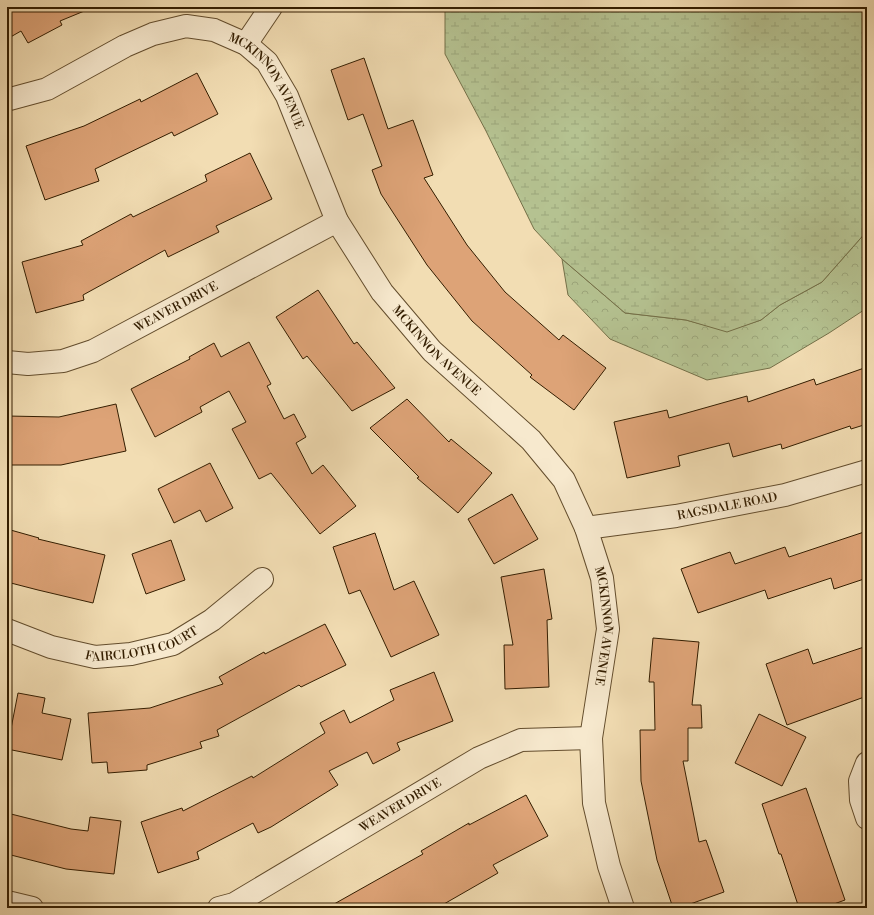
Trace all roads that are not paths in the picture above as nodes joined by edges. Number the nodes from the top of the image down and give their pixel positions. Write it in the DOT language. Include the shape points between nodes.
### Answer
graph roads {
  1 [pos="271,7"];
  2 [pos="246,44"];
  3 [pos="7,99"];
  4 [pos="337,221"];
  5 [pos="7,362"];
  6 [pos="867,471"];
  7 [pos="586,528"];
  8 [pos="262,579"];
  9 [pos="7,630"];
  10 [pos="591,738"];
  11 [pos="867,763"];
  12 [pos="867,818"];
  13 [pos="7,902"];
  14 [pos="32,908"];
  15 [pos="220,908"];
  16 [pos="623,908"];
  1 -- 2 [label="street"];
  2 -- 3 [label="street, MCKINNON AVENUE" via="214,30 186,26 153,34 125,46 47,89"];
  2 -- 4 [label="street, MCKINNON AVENUE" via="267,62 287,96"];
  4 -- 5 [label="street, WEAVER DRIVE" via="93,351 63,361 28,364"];
  4 -- 7 [label="street, MCKINNON AVENUE" via="382,292 432,351 531,440 564,480"];
  6 -- 7 [label="street, RAGSDALE ROAD" via="785,494 676,516"];
  7 -- 10 [label="street, MCKINNON AVENUE" via="602,578 608,629"];
  8 -- 9 [label="street, FAIRCLOTH COURT" via="212,620 173,644 131,654 95,657 51,647"];
  10 -- 15 [label="street, WEAVER DRIVE" via="521,740 479,758 234,904"];
  10 -- 16 [label="street, MCKINNON AVENUE" via="594,803 608,866"];
  11 -- 12 [label="street" via="860,780 861,800"];
  13 -- 14 [label="street"];
}
